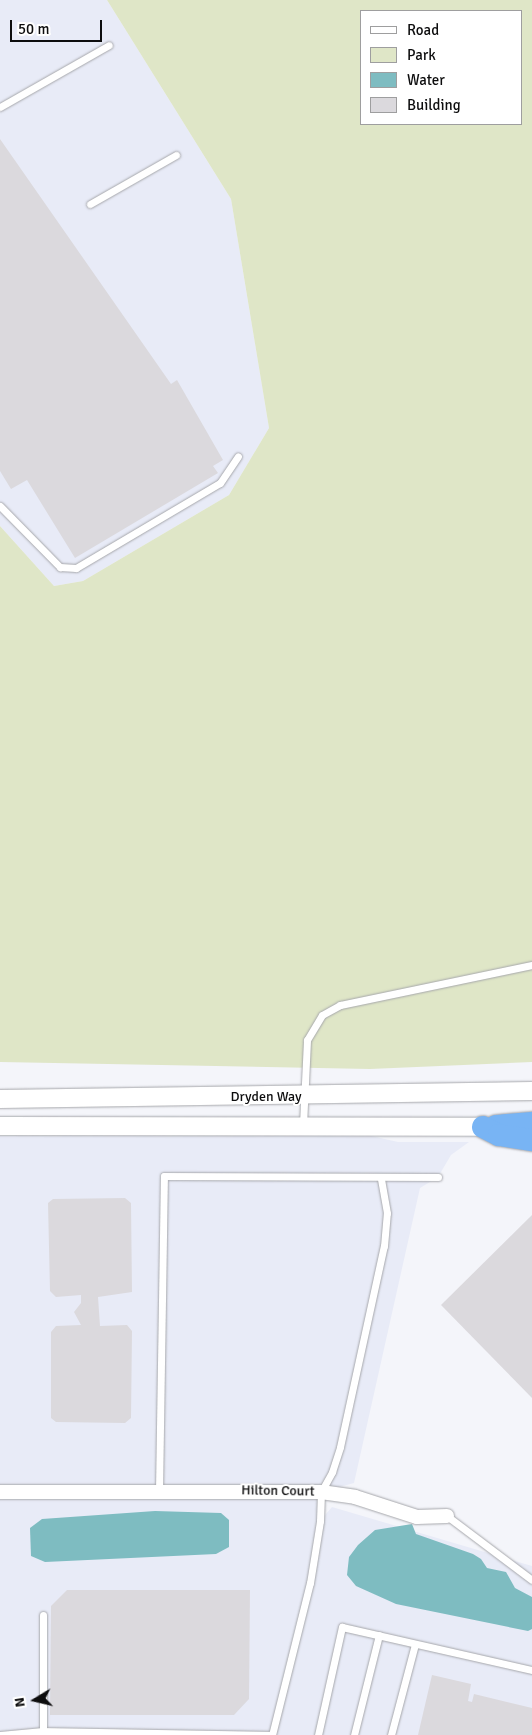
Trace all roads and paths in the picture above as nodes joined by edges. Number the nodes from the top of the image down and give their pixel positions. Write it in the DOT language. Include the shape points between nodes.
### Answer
graph roads {
  1 [pos="109,45"];
  2 [pos="0,107"];
  3 [pos="176,155"];
  4 [pos="90,204"];
  5 [pos="238,456"];
  6 [pos="0,506"];
  7 [pos="532,965"];
  8 [pos="532,1090"];
  9 [pos="302,1096"];
  10 [pos="0,1099"];
  11 [pos="532,1122"];
  12 [pos="303,1125"];
  13 [pos="0,1126"];
  14 [pos="483,1127"];
  15 [pos="532,1140"];
  16 [pos="438,1176"];
  17 [pos="381,1178"];
  18 [pos="159,1491"];
  19 [pos="0,1492"];
  20 [pos="321,1492"];
  21 [pos="447,1516"];
  22 [pos="532,1580"];
  23 [pos="43,1615"];
  24 [pos="379,1635"];
  25 [pos="415,1644"];
  26 [pos="532,1662"];
  27 [pos="520,1666"];
  28 [pos="532,1670"];
  29 [pos="43,1731"];
  30 [pos="0,1735"];
  31 [pos="272,1735"];
  32 [pos="318,1735"];
  33 [pos="354,1735"];
  34 [pos="391,1735"];
  1 -- 2 [label="lane"];
  3 -- 4 [label="lane"];
  5 -- 6 [label="lane" via="220,483 76,568 60,567"];
  7 -- 9 [label="lane" via="340,1005 322,1015 307,1040"];
  8 -- 9 [label="street, Dryden Way"];
  9 -- 10 [label="street, Dryden Way"];
  9 -- 12 [label="lane"];
  11 -- 14 [label="highway"];
  12 -- 13 [label="street, Dryden Way"];
  12 -- 14 [label="street, Dryden Way"];
  14 -- 15 [label="highway" via="499,1135"];
  16 -- 17 [label="lane"];
  17 -- 18 [label="lane" via="164,1176"];
  17 -- 20 [label="lane" via="387,1213 384,1246 340,1447"];
  18 -- 19 [label="street, Hilton Court"];
  18 -- 20 [label="street, Hilton Court"];
  20 -- 21 [label="street, Hilton Court" via="356,1497 418,1517"];
  20 -- 31 [label="lane" via="320,1522 310,1582"];
  21 -- 22 [label="lane, Hilton Court"];
  23 -- 29 [label="lane"];
  24 -- 25 [label="lane"];
  24 -- 32 [label="lane" via="342,1627"];
  24 -- 33 [label="lane"];
  25 -- 27 [label="lane"];
  25 -- 34 [label="lane"];
  26 -- 27 [label="lane"];
  27 -- 28 [label="lane"];
  29 -- 30 [label="lane"];
  29 -- 31 [label="lane"];
}
